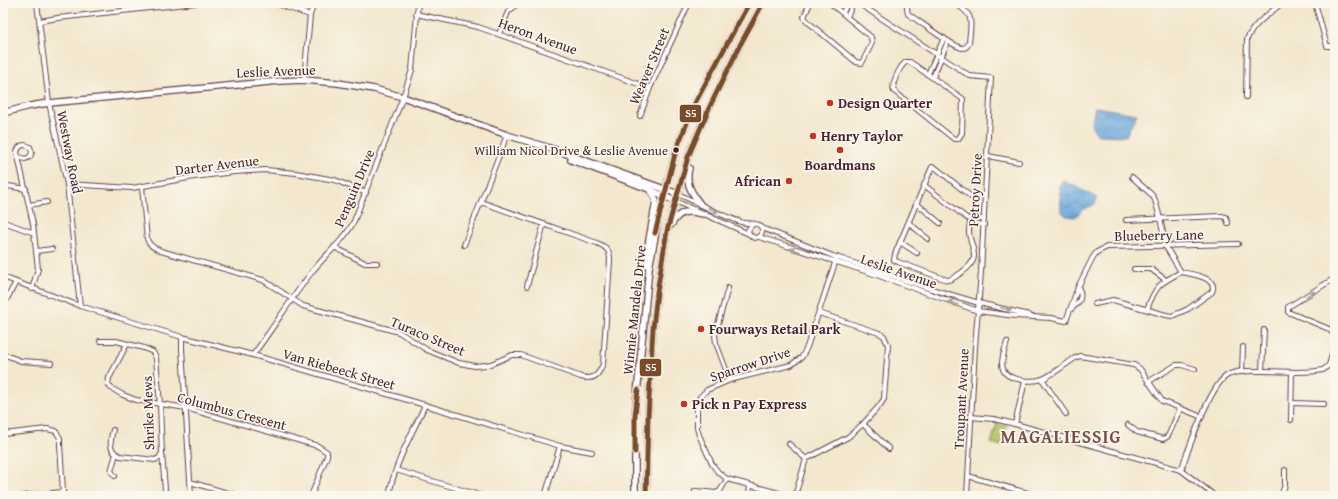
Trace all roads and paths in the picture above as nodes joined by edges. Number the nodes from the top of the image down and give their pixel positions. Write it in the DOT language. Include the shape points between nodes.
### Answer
graph roads {
  1 [pos="37,3"];
  2 [pos="195,3"];
  3 [pos="274,3"];
  4 [pos="314,3"];
  5 [pos="418,3"];
  6 [pos="518,3"];
  7 [pos="689,3"];
  8 [pos="749,3"];
  9 [pos="763,3"];
  10 [pos="810,3"];
  11 [pos="830,3"];
  12 [pos="847,3"];
  13 [pos="853,3"];
  14 [pos="858,3"];
  15 [pos="908,3"];
  16 [pos="954,3"];
  17 [pos="1282,3"];
  18 [pos="1315,3"];
  19 [pos="416,14"];
  20 [pos="843,14"];
  21 [pos="310,15"];
  22 [pos="847,17"];
  23 [pos="40,21"];
  24 [pos="499,34"];
  25 [pos="946,39"];
  26 [pos="1335,46"];
  27 [pos="937,54"];
  28 [pos="941,57"];
  29 [pos="928,74"];
  30 [pos="933,77"];
  31 [pos="304,80"];
  32 [pos="650,88"];
  33 [pos="403,97"];
  34 [pos="1246,97"];
  35 [pos="49,103"];
  36 [pos="3,113"];
  37 [pos="640,116"];
  38 [pos="506,135"];
  39 [pos="696,138"];
  40 [pos="542,146"];
  41 [pos="988,156"];
  42 [pos="19,157"];
  43 [pos="1019,162"];
  44 [pos="1132,177"];
  45 [pos="67,184"];
  46 [pos="924,185"];
  47 [pos="8,186"];
  48 [pos="142,187"];
  49 [pos="26,189"];
  50 [pos="649,189"];
  51 [pos="665,192"];
  52 [pos="366,193"];
  53 [pos="678,194"];
  54 [pos="676,201"];
  55 [pos="47,202"];
  56 [pos="480,202"];
  57 [pos="916,203"];
  58 [pos="700,204"];
  59 [pos="29,205"];
  60 [pos="704,214"];
  61 [pos="1160,218"];
  62 [pos="984,219"];
  63 [pos="1126,220"];
  64 [pos="970,221"];
  65 [pos="4,222"];
  66 [pos="544,223"];
  67 [pos="908,223"];
  68 [pos="940,223"];
  69 [pos="1228,223"];
  70 [pos="752,225"];
  71 [pos="984,225"];
  72 [pos="762,228"];
  73 [pos="667,231"];
  74 [pos="34,233"];
  75 [pos="749,234"];
  76 [pos="759,237"];
  77 [pos="928,239"];
  78 [pos="900,242"];
  79 [pos="1238,244"];
  80 [pos="464,245"];
  81 [pos="1166,247"];
  82 [pos="334,248"];
  83 [pos="52,249"];
  84 [pos="36,251"];
  85 [pos="917,253"];
  86 [pos="835,256"];
  87 [pos="834,262"];
  88 [pos="378,263"];
  89 [pos="649,268"];
  90 [pos="1134,269"];
  91 [pos="1180,272"];
  92 [pos="3,278"];
  93 [pos="1335,278"];
  94 [pos="1166,280"];
  95 [pos="16,282"];
  96 [pos="527,286"];
  97 [pos="728,288"];
  98 [pos="32,289"];
  99 [pos="292,300"];
  100 [pos="979,303"];
  101 [pos="1095,304"];
  102 [pos="3,306"];
  103 [pos="80,306"];
  104 [pos="1147,309"];
  105 [pos="978,311"];
  106 [pos="819,313"];
  107 [pos="1033,316"];
  108 [pos="1066,321"];
  109 [pos="1264,330"];
  110 [pos="1335,336"];
  111 [pos="182,337"];
  112 [pos="100,341"];
  113 [pos="1007,342"];
  114 [pos="127,344"];
  115 [pos="1335,344"];
  116 [pos="1244,347"];
  117 [pos="3,354"];
  118 [pos="253,355"];
  119 [pos="51,363"];
  120 [pos="1194,369"];
  121 [pos="1242,372"];
  122 [pos="1262,372"];
  123 [pos="1292,372"];
  124 [pos="1042,379"];
  125 [pos="730,380"];
  126 [pos="1025,381"];
  127 [pos="1148,382"];
  128 [pos="1292,403"];
  129 [pos="160,404"];
  130 [pos="1324,404"];
  131 [pos="424,405"];
  132 [pos="186,408"];
  133 [pos="1180,409"];
  134 [pos="1066,414"];
  135 [pos="971,417"];
  136 [pos="1202,417"];
  137 [pos="1290,420"];
  138 [pos="864,424"];
  139 [pos="1015,424"];
  140 [pos="1128,425"];
  141 [pos="113,430"];
  142 [pos="3,434"];
  143 [pos="789,444"];
  144 [pos="560,446"];
  145 [pos="889,449"];
  146 [pos="592,452"];
  147 [pos="162,453"];
  148 [pos="116,454"];
  149 [pos="806,459"];
  150 [pos="396,470"];
  151 [pos="1181,470"];
  152 [pos="1285,470"];
  153 [pos="115,476"];
  154 [pos="968,476"];
  155 [pos="727,479"];
  156 [pos="190,482"];
  157 [pos="750,486"];
  158 [pos="165,489"];
  159 [pos="695,491"];
  160 [pos="63,494"];
  161 [pos="24,496"];
  162 [pos="191,496"];
  163 [pos="238,496"];
  164 [pos="312,496"];
  165 [pos="389,496"];
  166 [pos="482,496"];
  167 [pos="545,496"];
  168 [pos="635,496"];
  169 [pos="646,496"];
  170 [pos="749,496"];
  171 [pos="790,496"];
  172 [pos="795,496"];
  173 [pos="967,496"];
  174 [pos="1038,496"];
  175 [pos="1215,496"];
  176 [pos="1281,496"];
  1 -- 23 [label="street, Westway Road"];
  2 -- 23 [label="street"];
  3 -- 21 [label="street"];
  4 -- 21 [label="street"];
  5 -- 19 [label="street, Penguin Drive"];
  6 -- 24 [label="street" via="508,12"];
  7 -- 32 [label="street, Weaver Street"];
  8 -- 51 [label="main road, Winnie Mandela Drive" via="695,103 676,150"];
  9 -- 39 [label="main road, Winnie Mandela Drive" via="740,44"];
  10 -- 22 [label="street" via="804,16 808,22 856,62 862,63 872,39"];
  11 -- 20 [label="street"];
  12 -- 20 [label="street"];
  13 -- 22 [label="street"];
  14 -- 27 [label="street"];
  15 -- 25 [label="street" via="908,14"];
  16 -- 25 [label="street" via="966,10 970,16 969,42 963,48"];
  17 -- 34 [label="street" via="1258,22 1247,39"];
  18 -- 26 [label="street" via="1327,46"];
  19 -- 24 [label="street, Heron Avenue"];
  19 -- 33 [label="street, Penguin Drive" via="413,64"];
  20 -- 22 [label="street"];
  21 -- 31 [label="street"];
  23 -- 35 [label="street, Westway Road"];
  24 -- 32 [label="street, Heron Avenue"];
  25 -- 27 [label="street"];
  25 -- 28 [label="street"];
  27 -- 28 [label="street"];
  27 -- 29 [label="street"];
  28 -- 30 [label="street"];
  28 -- 41 [label="street, Petroy Drive" via="970,76 991,78"];
  29 -- 30 [label="street"];
  29 -- 30 [label="street" via="910,62 904,63 893,90 958,139 962,133 963,99"];
  31 -- 33 [label="main road, Leslie Avenue" via="374,89"];
  31 -- 35 [label="main road, Leslie Avenue" via="280,80"];
  32 -- 37 [label="street, Weaver Street"];
  33 -- 38 [label="main road, Leslie Avenue"];
  33 -- 52 [label="street, Penguin Drive"];
  35 -- 36 [label="main road, Leslie Avenue"];
  35 -- 45 [label="street, Westway Road"];
  38 -- 40 [label="main road, Leslie Avenue"];
  38 -- 56 [label="street"];
  39 -- 53 [label="main road, Winnie Mandela Drive"];
  39 -- 58 [label="main road" via="687,179 689,188"];
  40 -- 50 [label="main road, Leslie Avenue"];
  40 -- 51 [label="main road, Leslie Avenue"];
  41 -- 43 [label="street"];
  41 -- 62 [label="street, Petroy Drive"];
  42 -- 49 [label="street"];
  44 -- 61 [label="street" via="1154,197"];
  45 -- 48 [label="street, Darter Avenue"];
  45 -- 103 [label="street, Westway Road"];
  46 -- 57 [label="street"];
  46 -- 64 [label="street"];
  46 -- 64 [label="street" via="931,168 934,167 975,200"];
  47 -- 49 [label="street"];
  48 -- 52 [label="street, Darter Avenue" via="194,177 266,170 335,180"];
  48 -- 99 [label="street, Turaco Street" via="147,239 152,246 161,251 263,280"];
  49 -- 59 [label="street"];
  50 -- 51 [label="main road, Leslie Avenue"];
  50 -- 89 [label="main road" via="656,201 646,257"];
  51 -- 53 [label="main road, Leslie Avenue"];
  51 -- 54 [label="main road, Leslie Avenue"];
  51 -- 89 [label="main road, Winnie Mandela Drive"];
  52 -- 82 [label="street, Penguin Drive" via="351,227"];
  53 -- 54 [label="main road, Winnie Mandela Drive"];
  53 -- 58 [label="street, Leslie Avenue"];
  54 -- 60 [label="street, Leslie Avenue"];
  54 -- 73 [label="main road, Winnie Mandela Drive"];
  55 -- 59 [label="street"];
  56 -- 66 [label="street, Turaco Street"];
  56 -- 80 [label="street"];
  57 -- 67 [label="street"];
  57 -- 68 [label="street"];
  58 -- 70 [label="street, Leslie Avenue, one-way"];
  59 -- 74 [label="street"];
  60 -- 73 [label="main road" via="686,211 679,214"];
  60 -- 75 [label="street, Leslie Avenue"];
  61 -- 63 [label="street"];
  61 -- 69 [label="street" via="1221,216 1226,217"];
  61 -- 81 [label="street"];
  62 -- 64 [label="street"];
  62 -- 71 [label="street, Petroy Drive"];
  64 -- 71 [label="street"];
  64 -- 78 [label="street" via="968,233 974,250 972,263 950,280 895,261"];
  65 -- 74 [label="street"];
  66 -- 96 [label="street"];
  66 -- 99 [label="street, Turaco Street" via="604,246 609,251 603,364 596,376 590,379 521,355 512,355 486,365 459,363 427,350 399,332 303,306"];
  67 -- 77 [label="street"];
  67 -- 78 [label="street"];
  70 -- 72 [label="street" via="758,224"];
  70 -- 75 [label="street" via="748,230"];
  71 -- 100 [label="street, Petroy Drive"];
  72 -- 76 [label="street"];
  72 -- 86 [label="street, Leslie Avenue"];
  73 -- 169 [label="main road, Winnie Mandela Drive" via="654,328"];
  74 -- 84 [label="street"];
  75 -- 76 [label="street" via="754,238"];
  87 -- 76 [label="street, Leslie Avenue, one-way"];
  78 -- 85 [label="street"];
  79 -- 81 [label="street, Blueberry Lane"];
  81 -- 91 [label="street"];
  81 -- 108 [label="street, Blueberry Lane" via="1102,248 1093,257 1078,287 1082,296 1070,310"];
  82 -- 88 [label="street" via="365,263"];
  82 -- 99 [label="street, Penguin Drive" via="311,272"];
  83 -- 84 [label="street"];
  84 -- 98 [label="street" via="38,269"];
  86 -- 87 [label="street, Sparrow Drive"];
  86 -- 100 [label="street, Leslie Avenue"];
  105 -- 87 [label="street, Leslie Avenue, one-way"];
  87 -- 106 [label="street, Sparrow Drive"];
  89 -- 168 [label="main road, Winnie Mandela Drive" via="635,415"];
  90 -- 94 [label="street" via="1151,269"];
  91 -- 94 [label="street"];
  91 -- 104 [label="street" via="1208,279 1213,284 1213,290 1176,315 1166,315"];
  92 -- 95 [label="street, Van Riebeeck Street"];
  110 -- 93 [label="street, one-way" via="1329,329 1287,310"];
  94 -- 104 [label="street" via="1155,290"];
  95 -- 98 [label="street, Van Riebeeck Street"];
  95 -- 102 [label="street"];
  97 -- 125 [label="street" via="715,336"];
  98 -- 103 [label="street, Van Riebeeck Street"];
  99 -- 118 [label="street, Penguin Drive"];
  100 -- 105 [label="street, Troupant Avenue"];
  100 -- 107 [label="street, Leslie Avenue, one-way"];
  101 -- 104 [label="street" via="1113,300"];
  103 -- 111 [label="street, Van Riebeeck Street"];
  105 -- 107 [label="street, Leslie Avenue"];
  105 -- 135 [label="street, Troupant Avenue"];
  106 -- 125 [label="street, Sparrow Drive" via="807,347 798,361"];
  106 -- 138 [label="street" via="878,333 886,340 888,345 884,398"];
  107 -- 108 [label="street, Leslie Avenue"];
  109 -- 122 [label="street"];
  110 -- 115 [label="street" via="1332,340"];
  111 -- 118 [label="street, Van Riebeeck Street"];
  111 -- 132 [label="street"];
  112 -- 114 [label="street, Shrike Mews" via="113,340"];
  113 -- 126 [label="street" via="1003,370 1009,376"];
  114 -- 129 [label="street, Shrike Mews" via="151,350 155,354"];
  114 -- 129 [label="street, Columbus Crescent" via="108,384 123,395"];
  115 -- 123 [label="street" via="1326,369"];
  116 -- 121 [label="street"];
  117 -- 119 [label="street" via="21,361"];
  118 -- 131 [label="street, Van Riebeeck Street"];
  120 -- 127 [label="street" via="1182,364 1176,365"];
  121 -- 122 [label="street"];
  121 -- 136 [label="street" via="1230,374 1220,381"];
  122 -- 123 [label="street"];
  123 -- 128 [label="street"];
  124 -- 126 [label="street"];
  124 -- 127 [label="street" via="1082,356 1132,364 1140,369"];
  124 -- 134 [label="street"];
  125 -- 155 [label="street, Sparrow Drive" via="704,392 697,404 698,435 712,464"];
  126 -- 139 [label="street"];
  127 -- 133 [label="street" via="1162,401"];
  128 -- 130 [label="street"];
  128 -- 137 [label="street"];
  129 -- 132 [label="street, Columbus Crescent"];
  129 -- 147 [label="street, Shrike Mews"];
  131 -- 144 [label="street, Van Riebeeck Street"];
  131 -- 150 [label="street"];
  132 -- 156 [label="street"];
  132 -- 164 [label="street, Columbus Crescent" via="324,449 327,452 326,461"];
  133 -- 136 [label="street"];
  133 -- 140 [label="street" via="1165,438 1137,432"];
  135 -- 139 [label="street"];
  135 -- 154 [label="street, Troupant Avenue"];
  136 -- 151 [label="street"];
  138 -- 145 [label="street"];
  138 -- 149 [label="street" via="848,437"];
  139 -- 151 [label="street"];
  141 -- 148 [label="street" via="110,447"];
  142 -- 160 [label="street" via="47,429 56,432 60,438"];
  143 -- 149 [label="street"];
  144 -- 146 [label="street, Van Riebeeck Street"];
  144 -- 167 [label="street"];
  147 -- 148 [label="street, Shrike Mews" via="155,460"];
  147 -- 158 [label="street"];
  148 -- 153 [label="street" via="111,472"];
  149 -- 172 [label="street"];
  150 -- 165 [label="street"];
  150 -- 166 [label="street"];
  151 -- 175 [label="street"];
  152 -- 176 [label="street" via="1285,485"];
  154 -- 173 [label="street, Troupant Avenue"];
  154 -- 174 [label="street"];
  155 -- 157 [label="street, Sparrow Drive"];
  155 -- 159 [label="street" via="716,494"];
  156 -- 162 [label="street"];
  156 -- 163 [label="street"];
  157 -- 170 [label="street"];
  157 -- 171 [label="street, Sparrow Drive"];
  160 -- 161 [label="street"];
}
